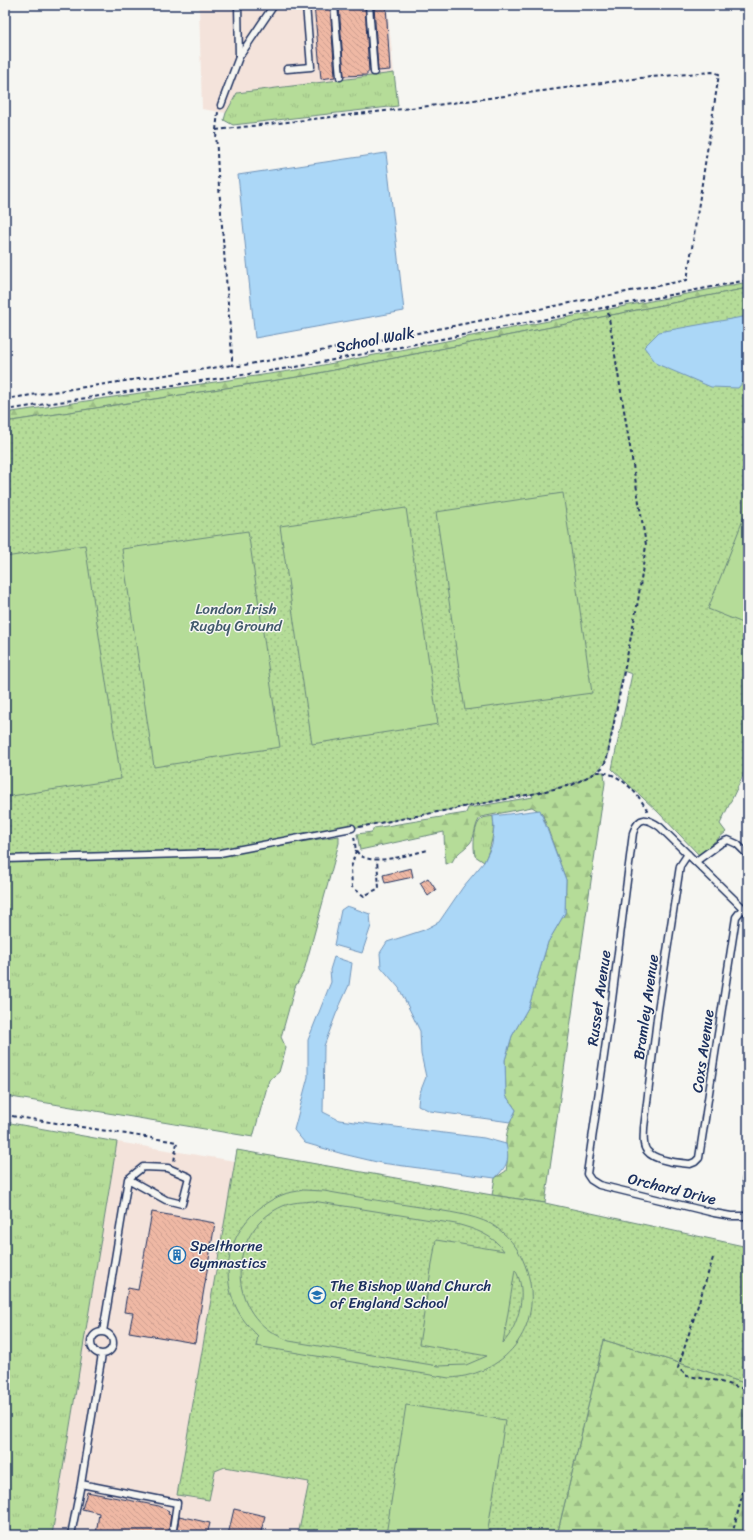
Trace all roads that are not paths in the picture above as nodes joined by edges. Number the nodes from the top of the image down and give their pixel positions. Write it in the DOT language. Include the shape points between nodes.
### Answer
graph roads {
  1 [pos="238,5"];
  2 [pos="274,5"];
  3 [pos="306,5"];
  4 [pos="334,5"];
  5 [pos="369,5"];
  6 [pos="239,57"];
  7 [pos="287,69"];
  8 [pos="374,72"];
  9 [pos="340,77"];
  10 [pos="221,105"];
  11 [pos="352,828"];
  12 [pos="688,854"];
  13 [pos="748,856"];
  14 [pos="5,860"];
  15 [pos="696,862"];
  16 [pos="746,911"];
  17 [pos="659,1158"];
  18 [pos="748,1165"];
  19 [pos="128,1179"];
  20 [pos="591,1180"];
  21 [pos="748,1189"];
  22 [pos="748,1216"];
  23 [pos="103,1332"];
  24 [pos="102,1354"];
  25 [pos="81,1484"];
  26 [pos="173,1529"];
  27 [pos="71,1535"];
  1 -- 6 [label="lane"];
  2 -- 6 [label="lane"];
  3 -- 7 [label="lane" via="311,67"];
  4 -- 9 [label="lane"];
  5 -- 8 [label="lane"];
  6 -- 10 [label="lane"];
  11 -- 14 [label="lane" via="220,853"];
  12 -- 15 [label="lane"];
  12 -- 17 [label="lane, Bramley Avenue" via="680,866 658,1010 644,1128 647,1151"];
  12 -- 20 [label="lane, Russet Avenue" via="660,827 651,821 639,821 633,833 588,1166 587,1174"];
  13 -- 15 [label="lane" via="737,844 728,840"];
  15 -- 16 [label="lane"];
  16 -- 17 [label="lane, Coxs Avenue" via="736,917 699,1158 690,1164"];
  18 -- 21 [label="lane"];
  19 -- 19 [label="lane" via="143,1167 168,1168 189,1178 182,1204 166,1200"];
  19 -- 23 [label="lane"];
  20 -- 22 [label="lane, Orchard Drive" via="714,1213"];
  23 -- 24 [label="lane" via="112,1338 113,1345 109,1351"];
  23 -- 24 [label="lane" via="96,1333 91,1342 95,1352"];
  24 -- 25 [label="lane"];
  25 -- 26 [label="lane" via="176,1503"];
  25 -- 27 [label="lane"];
}
